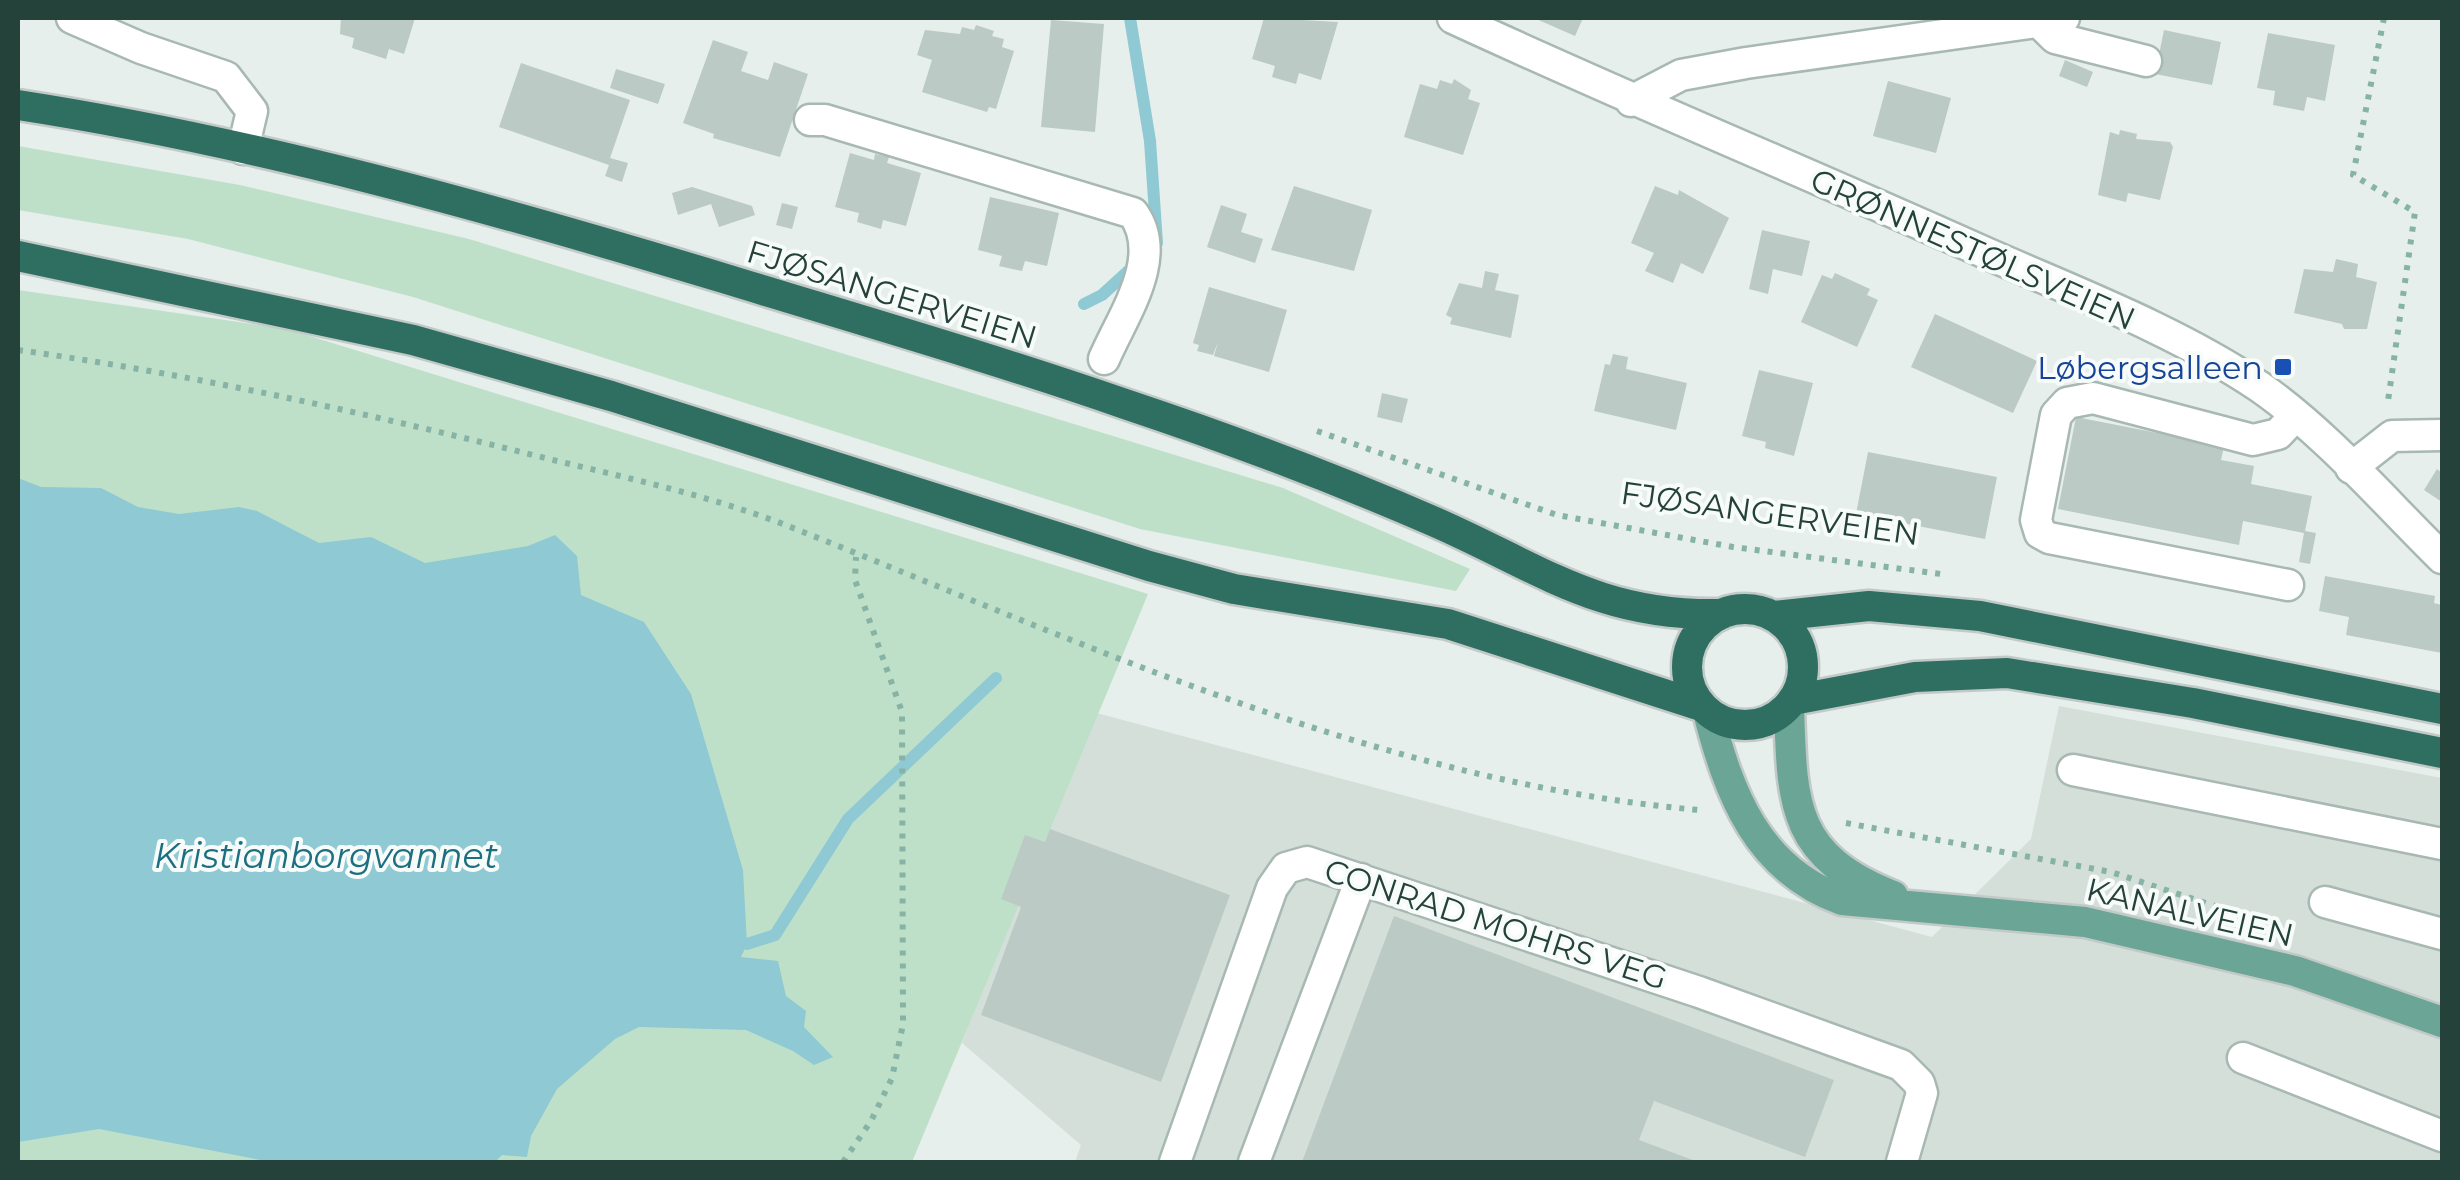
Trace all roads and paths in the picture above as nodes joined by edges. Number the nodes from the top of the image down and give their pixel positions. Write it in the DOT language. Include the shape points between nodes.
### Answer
graph roads {
  1 [pos="72,18"];
  2 [pos="1453,18"];
  3 [pos="2384,18"];
  4 [pos="2051,19"];
  5 [pos="2146,61"];
  6 [pos="1632,102"];
  7 [pos="18,106"];
  8 [pos="810,120"];
  9 [pos="243,149"];
  10 [pos="18,256"];
  11 [pos="18,350"];
  12 [pos="1104,358"];
  13 [pos="2296,415"];
  14 [pos="1306,427"];
  15 [pos="2442,435"];
  16 [pos="2392,436"];
  17 [pos="2351,468"];
  18 [pos="856,557"];
  19 [pos="2442,558"];
  20 [pos="1948,575"];
  21 [pos="2288,584"];
  22 [pos="1722,614"];
  23 [pos="1774,616"];
  24 [pos="1791,703"];
  25 [pos="2442,708"];
  26 [pos="1704,709"];
  27 [pos="2442,753"];
  28 [pos="2073,770"];
  29 [pos="1699,810"];
  30 [pos="1840,822"];
  31 [pos="2442,844"];
  32 [pos="1361,880"];
  33 [pos="2325,902"];
  34 [pos="1914,904"];
  35 [pos="2289,930"];
  36 [pos="2442,934"];
  37 [pos="2442,1022"];
  38 [pos="2242,1058"];
  39 [pos="2442,1136"];
  40 [pos="843,1162"];
  41 [pos="1175,1162"];
  42 [pos="1254,1162"];
  43 [pos="1902,1162"];
  1 -- 9 [label="street" via="226,77 252,111"];
  2 -- 6 [label="street, GRØNNESTØLSVEIEN"];
  3 -- 16 [label="path" via="2353,175 2414,212 2386,416"];
  4 -- 5 [label="street" via="2055,38"];
  4 -- 6 [label="street" via="1682,75"];
  6 -- 13 [label="street, GRØNNESTØLSVEIEN" via="2185,344"];
  7 -- 9 [label="highway, FJØSANGERVEIEN"];
  8 -- 12 [label="street" via="1133,212 1148,256"];
  9 -- 22 [label="highway, FJØSANGERVEIEN" via="491,208 1124,403 1441,524 1580,592 1659,611"];
  10 -- 26 [label="highway" via="413,340 1149,566 1234,589 1448,624"];
  11 -- 18 [label="path" via="357,412 587,468 786,525"];
  13 -- 17 [label="street, GRØNNESTØLSVEIEN"];
  13 -- 21 [label="street" via="2278,434 2253,440 2094,398 2067,403 2056,415 2036,520 2049,538"];
  14 -- 20 [label="path, FJØSANGERVEIEN" via="1574,519 1733,548"];
  15 -- 16 [label="street"];
  16 -- 17 [label="street"];
  17 -- 19 [label="street, GRØNNESTØLSVEIEN"];
  18 -- 29 [label="path" via="1227,699 1418,757 1628,804"];
  18 -- 40 [label="path" via="855,580 902,712 903,1024 892,1078"];
  22 -- 23 [label="highway" via="1746,609"];
  22 -- 26 [label="highway" via="1690,647 1688,678"];
  23 -- 24 [label="highway" via="1802,654 1804,670"];
  23 -- 25 [label="highway" via="1869,606 1980,616"];
  24 -- 26 [label="highway" via="1768,720 1742,726"];
  24 -- 27 [label="highway" via="1915,676 2007,673"];
  24 -- 34 [label="main road, KANALVEIEN" via="1791,761 1808,839 1862,884"];
  26 -- 34 [label="main road, KANALVEIEN" via="1744,818 1793,877 1842,900"];
  28 -- 31 [label="street"];
  30 -- 35 [label="path" via="2111,872"];
  32 -- 41 [label="street, CONRAD MOHRS VEG" via="1308,862 1277,876"];
  32 -- 42 [label="street"];
  32 -- 43 [label="street, CONRAD MOHRS VEG" via="1901,1065 1922,1093"];
  33 -- 36 [label="street"];
  34 -- 37 [label="main road, KANALVEIEN" via="2085,922 2196,946 2295,970"];
  38 -- 39 [label="street"];
}
